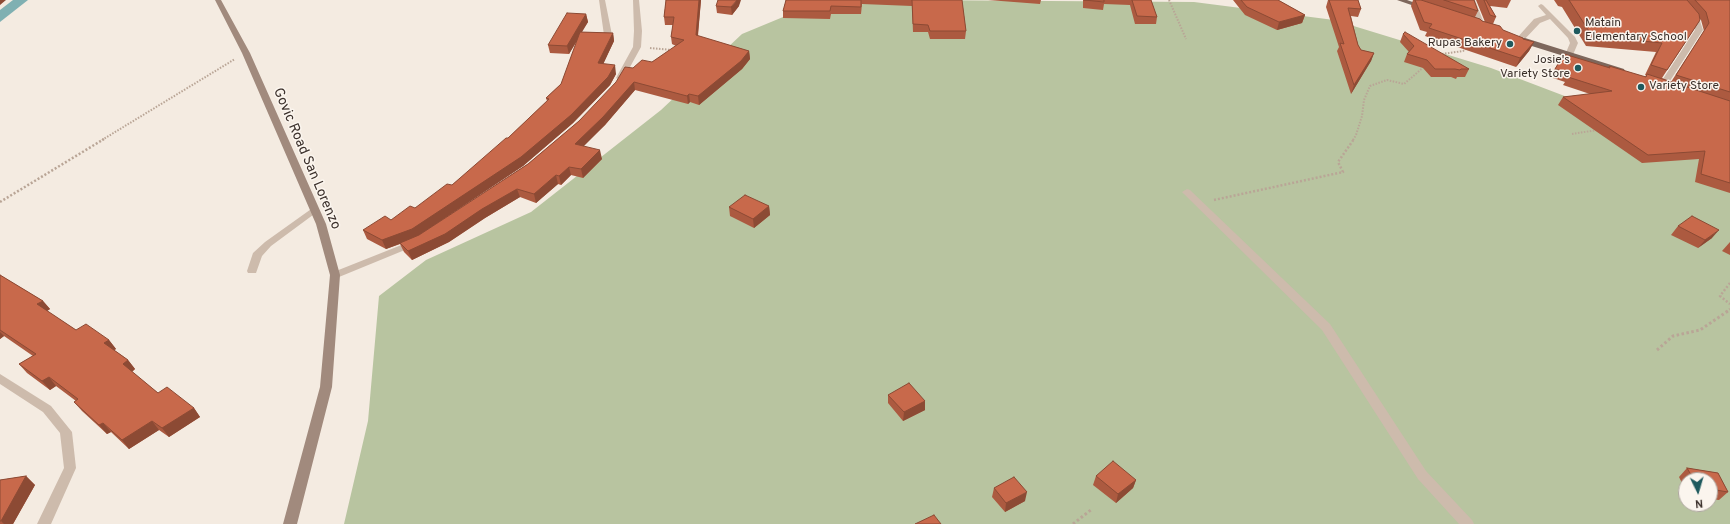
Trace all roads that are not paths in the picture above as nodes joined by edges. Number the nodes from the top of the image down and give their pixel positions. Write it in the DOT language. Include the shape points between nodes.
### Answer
graph roads {
  1 [pos="218,0"];
  2 [pos="602,0"];
  3 [pos="636,0"];
  4 [pos="1400,0"];
  5 [pos="1472,0"];
  6 [pos="1678,2"];
  7 [pos="1541,6"];
  8 [pos="1433,11"];
  9 [pos="1551,16"];
  10 [pos="1481,26"];
  11 [pos="608,35"];
  12 [pos="1516,38"];
  13 [pos="1569,55"];
  14 [pos="1629,74"];
  15 [pos="1663,85"];
  16 [pos="614,87"];
  17 [pos="1187,192"];
  18 [pos="314,210"];
  19 [pos="425,236"];
  20 [pos="252,271"];
  21 [pos="335,275"];
  22 [pos="0,378"];
  23 [pos="44,524"];
  24 [pos="290,524"];
  25 [pos="1467,524"];
  1 -- 18 [label="main road, Govic Road San Lorenzo" via="246,52"];
  2 -- 11 [label="street"];
  3 -- 16 [label="street" via="637,47"];
  4 -- 8 [label="main road"];
  5 -- 10 [label="street"];
  6 -- 15 [label="street" via="1699,30"];
  7 -- 9 [label="street"];
  9 -- 12 [label="street" via="1537,20"];
  9 -- 13 [label="street" via="1574,43"];
  12 -- 13 [label="main road"];
  13 -- 14 [label="main road"];
  17 -- 25 [label="street" via="1326,327 1422,475"];
  18 -- 20 [label="street" via="268,244 257,255"];
  18 -- 21 [label="main road, Govic Road San Lorenzo" via="322,224"];
  19 -- 21 [label="street" via="419,241"];
  21 -- 24 [label="main road, Govic Road San Lorenzo" via="326,387"];
  22 -- 23 [label="street" via="47,409 66,432 70,468"];
}
